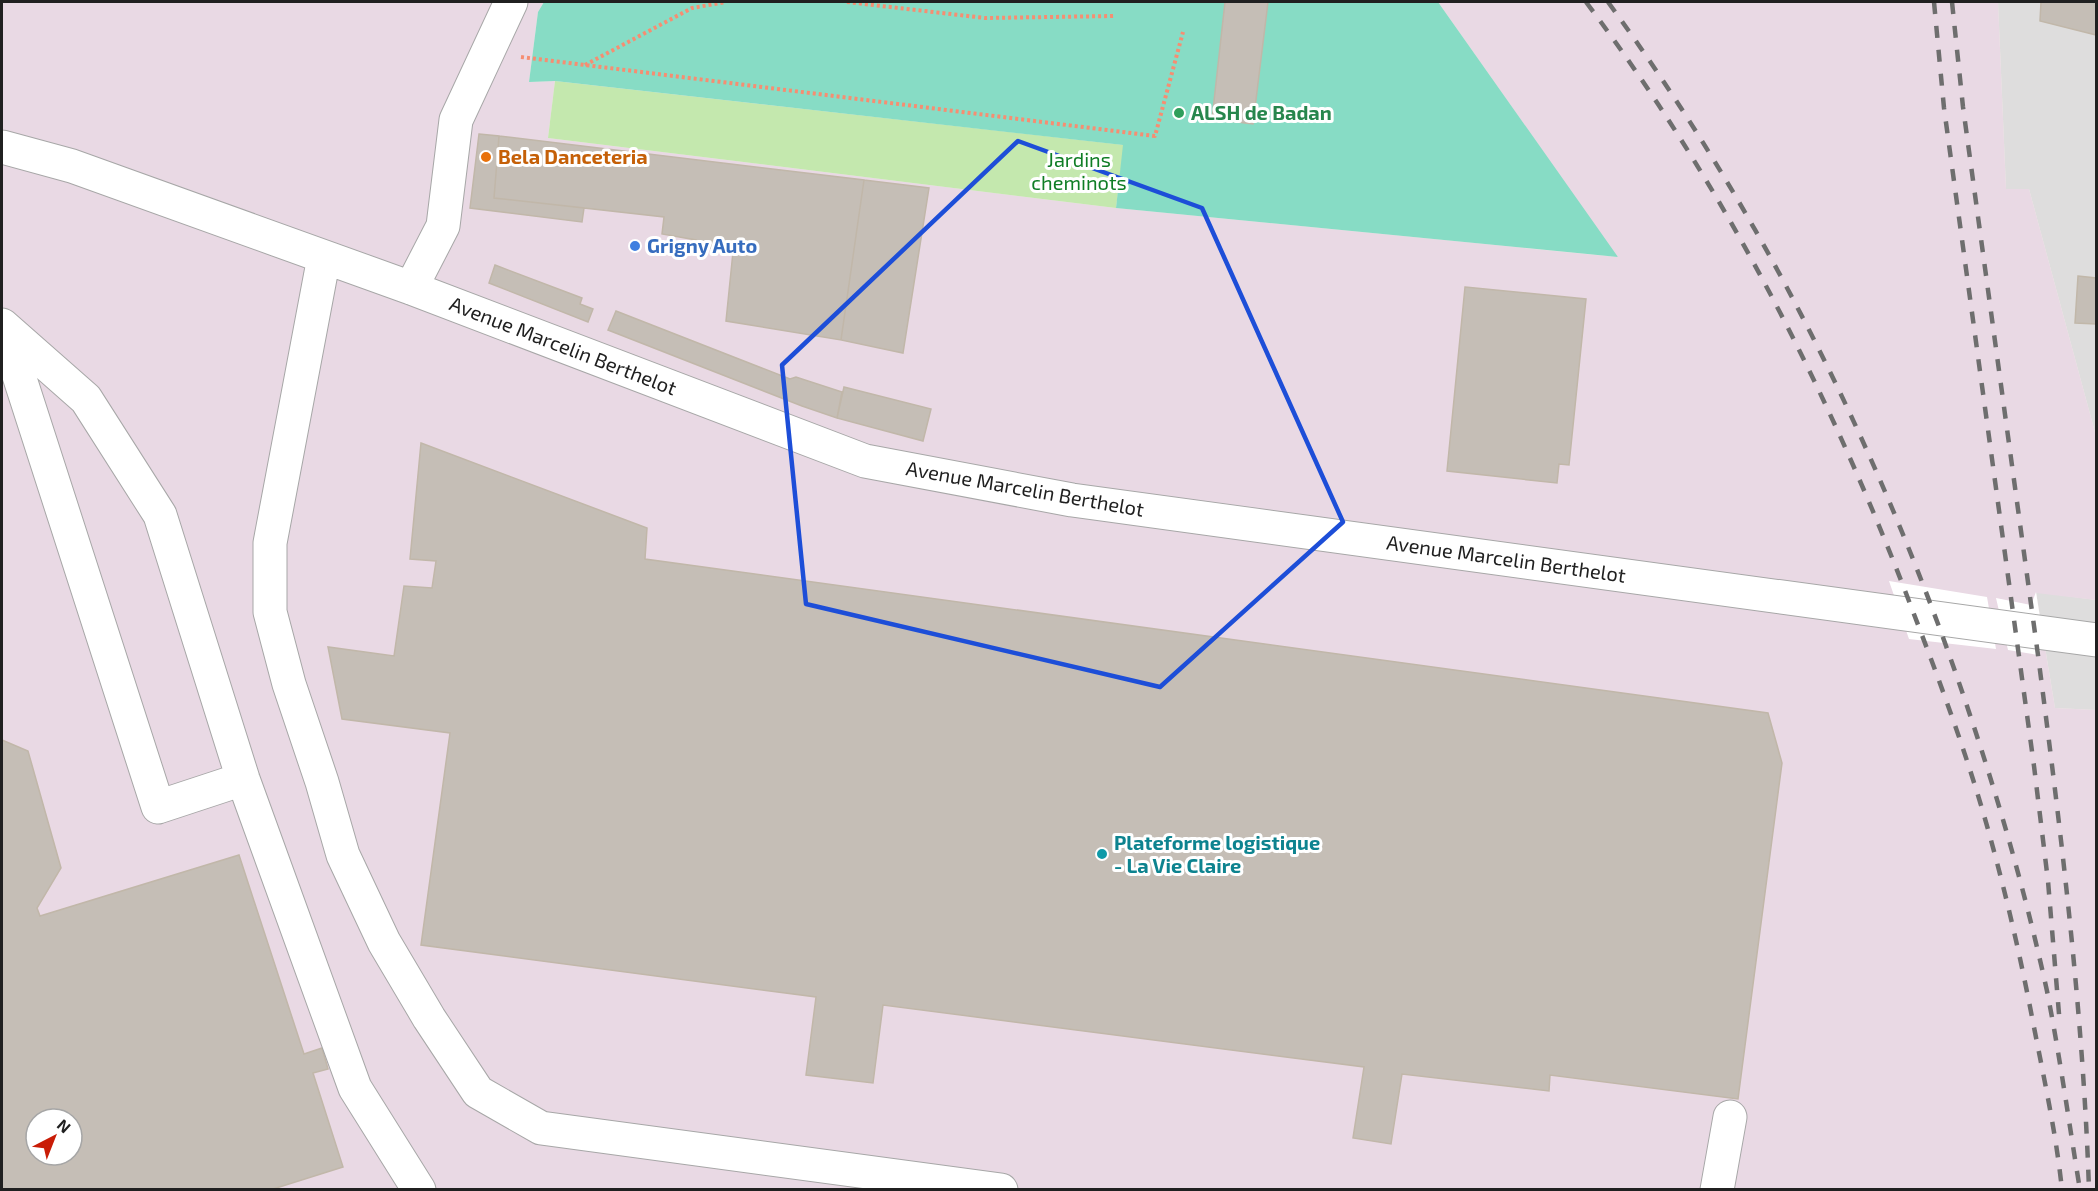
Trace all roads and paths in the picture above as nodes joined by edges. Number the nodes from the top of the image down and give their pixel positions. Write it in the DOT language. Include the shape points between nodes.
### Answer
graph roads {
  1 [pos="511,2"];
  2 [pos="726,2"];
  3 [pos="847,2"];
  4 [pos="1113,16"];
  5 [pos="1183,32"];
  6 [pos="487,53"];
  7 [pos="585,65"];
  8 [pos="2,147"];
  9 [pos="324,257"];
  10 [pos="411,288"];
  11 [pos="2,324"];
  12 [pos="2097,640"];
  13 [pos="243,779"];
  14 [pos="1730,1117"];
  15 [pos="419,1190"];
  16 [pos="1001,1190"];
  17 [pos="1717,1190"];
  1 -- 6 [label="street"];
  2 -- 7 [label="path" via="692,8"];
  3 -- 4 [label="path" via="985,18"];
  5 -- 7 [label="path" via="1155,136"];
  6 -- 7 [label="path"];
  6 -- 10 [label="street" via="456,120 443,226"];
  8 -- 9 [label="street, Avenue Marcelin Berthelot" via="72,166"];
  9 -- 10 [label="street, Avenue Marcelin Berthelot"];
  9 -- 16 [label="street" via="270,543 270,612 343,855 384,942 478,1092 541,1128"];
  10 -- 12 [label="street, Avenue Marcelin Berthelot" via="865,461 1072,500"];
  11 -- 13 [label="street" via="86,399 160,515"];
  11 -- 13 [label="street" via="158,807"];
  13 -- 15 [label="street" via="355,1088"];
  14 -- 17 [label="street"];
}
